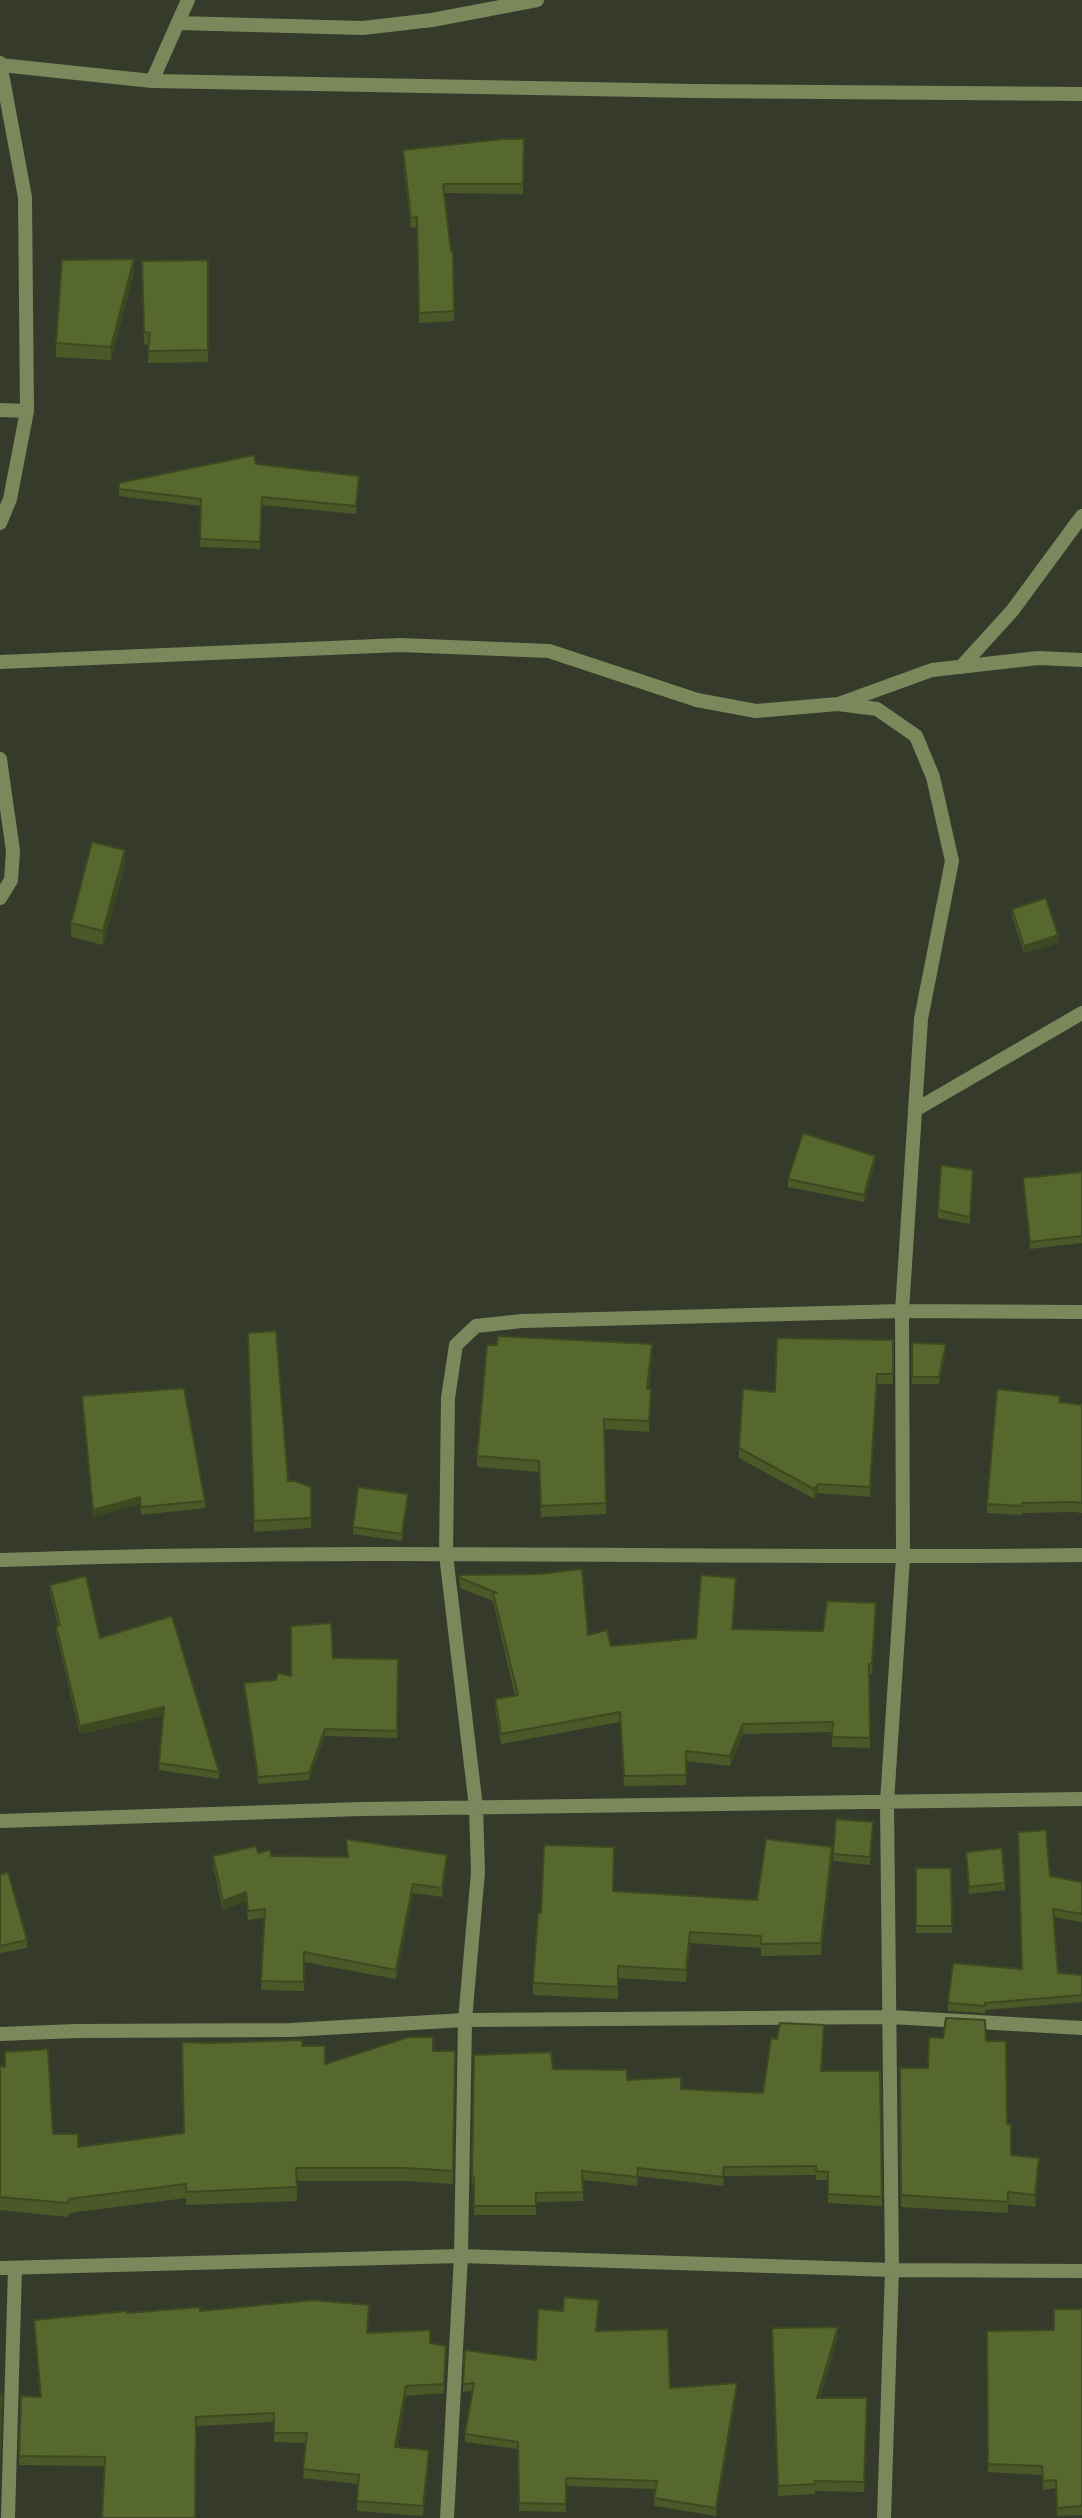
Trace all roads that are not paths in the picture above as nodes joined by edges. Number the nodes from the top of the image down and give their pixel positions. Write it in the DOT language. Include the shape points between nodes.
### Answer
graph roads {
  1 [pos="188,0"];
  2 [pos="537,0"];
  3 [pos="178,23"];
  4 [pos="0,64"];
  5 [pos="152,81"];
  6 [pos="1082,93"];
  7 [pos="0,410"];
  8 [pos="27,411"];
  9 [pos="1082,516"];
  10 [pos="0,523"];
  11 [pos="1082,660"];
  12 [pos="0,662"];
  13 [pos="961,667"];
  14 [pos="838,704"];
  15 [pos="0,759"];
  16 [pos="0,898"];
  17 [pos="1082,1013"];
  18 [pos="915,1110"];
  19 [pos="902,1311"];
  20 [pos="1082,1312"];
  21 [pos="446,1555"];
  22 [pos="1082,1555"];
  23 [pos="903,1558"];
  24 [pos="0,1560"];
  25 [pos="1082,1799"];
  26 [pos="887,1802"];
  27 [pos="476,1807"];
  28 [pos="0,1821"];
  29 [pos="891,2017"];
  30 [pos="465,2020"];
  31 [pos="1082,2028"];
  32 [pos="0,2034"];
  33 [pos="461,2256"];
  34 [pos="7,2268"];
  35 [pos="892,2270"];
  36 [pos="1082,2271"];
  37 [pos="8,2518"];
  38 [pos="447,2518"];
  39 [pos="884,2518"];
  1 -- 3 [label="street"];
  2 -- 3 [label="street" via="363,28"];
  3 -- 5 [label="street"];
  4 -- 5 [label="street"];
  4 -- 8 [label="street" via="25,197"];
  5 -- 6 [label="street"];
  7 -- 8 [label="street"];
  8 -- 10 [label="street" via="10,499"];
  9 -- 13 [label="street" via="1012,611"];
  11 -- 13 [label="street" via="1038,659"];
  12 -- 14 [label="street" via="400,645 549,651 697,700 756,711"];
  13 -- 14 [label="street" via="932,670"];
  14 -- 18 [label="street" via="877,709 916,736 933,777 952,861 920,1019"];
  15 -- 16 [label="street" via="13,851 11,880"];
  17 -- 18 [label="street"];
  18 -- 19 [label="street"];
  19 -- 20 [label="street"];
  19 -- 21 [label="street" via="476,1326 456,1345 448,1398"];
  19 -- 23 [label="street"];
  21 -- 23 [label="street"];
  21 -- 24 [label="street" via="161,1554"];
  21 -- 27 [label="street"];
  22 -- 23 [label="street"];
  23 -- 26 [label="street"];
  25 -- 26 [label="street"];
  26 -- 27 [label="street"];
  26 -- 29 [label="street"];
  27 -- 28 [label="street"];
  27 -- 30 [label="street" via="478,1872"];
  29 -- 30 [label="street"];
  29 -- 31 [label="street"];
  29 -- 35 [label="street"];
  30 -- 32 [label="street" via="291,2031"];
  30 -- 33 [label="street"];
  33 -- 34 [label="street"];
  33 -- 35 [label="street"];
  33 -- 38 [label="street"];
  34 -- 37 [label="street"];
  35 -- 36 [label="street"];
  35 -- 39 [label="street"];
}
